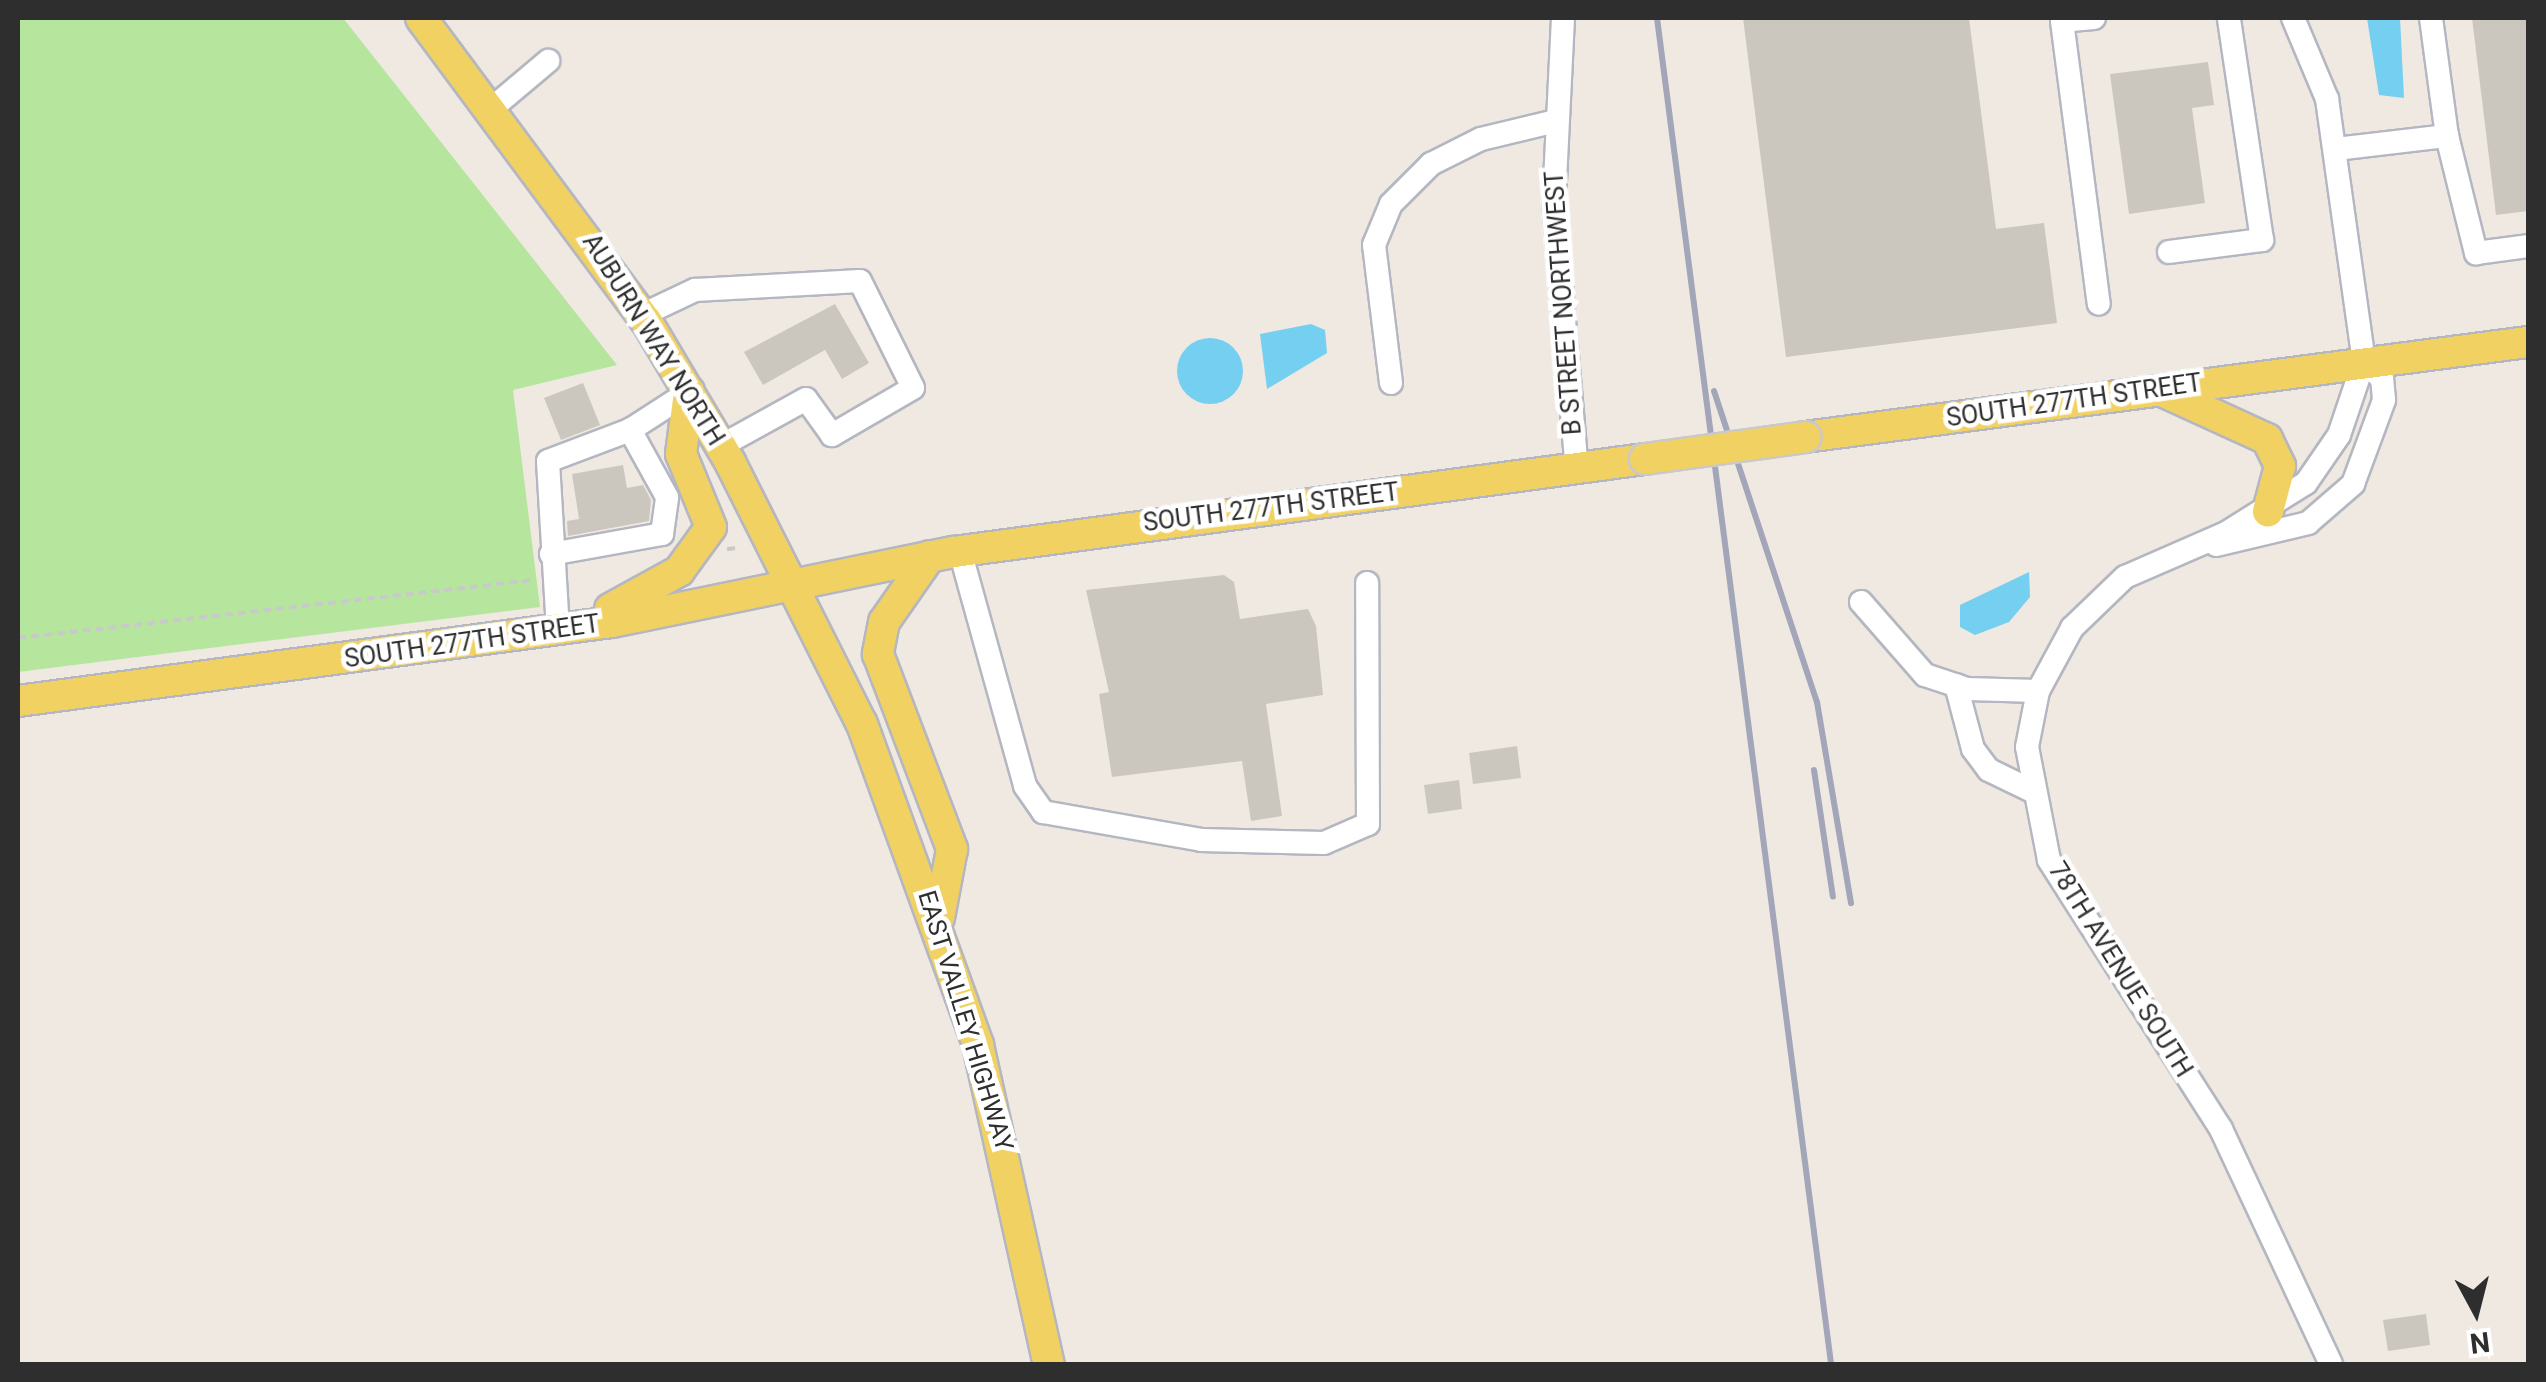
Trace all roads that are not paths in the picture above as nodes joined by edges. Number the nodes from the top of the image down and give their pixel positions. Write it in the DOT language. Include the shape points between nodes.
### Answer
graph roads {
  1 [pos="421,18"];
  2 [pos="1563,18"];
  3 [pos="2094,18"];
  4 [pos="2229,18"];
  5 [pos="2293,18"];
  6 [pos="2431,18"];
  7 [pos="2061,19"];
  8 [pos="548,61"];
  9 [pos="492,108"];
  10 [pos="1556,121"];
  11 [pos="2447,136"];
  12 [pos="2336,149"];
  13 [pos="2528,246"];
  14 [pos="2169,252"];
  15 [pos="2099,304"];
  16 [pos="642,315"];
  17 [pos="2528,342"];
  18 [pos="2364,362"];
  19 [pos="1391,383"];
  20 [pos="2157,389"];
  21 [pos="688,392"];
  22 [pos="630,430"];
  23 [pos="721,446"];
  24 [pos="1576,469"];
  25 [pos="2268,510"];
  26 [pos="960,551"];
  27 [pos="2178,552"];
  28 [pos="930,556"];
  29 [pos="552,565"];
  30 [pos="788,583"];
  31 [pos="1367,583"];
  32 [pos="1861,602"];
  33 [pos="563,629"];
  34 [pos="1956,685"];
  35 [pos="2038,691"];
  36 [pos="18,700"];
  37 [pos="2030,790"];
  38 [pos="938,918"];
  39 [pos="1049,1364"];
  40 [pos="2331,1364"];
  1 -- 9 [label="main road, AUBURN WAY NORTH"];
  2 -- 10 [label="street, B STREET NORTHWEST"];
  3 -- 7 [label="street"];
  4 -- 14 [label="street" via="2262,240"];
  5 -- 12 [label="street"];
  6 -- 11 [label="street"];
  7 -- 15 [label="street"];
  8 -- 9 [label="street"];
  9 -- 16 [label="main road, AUBURN WAY NORTH"];
  10 -- 19 [label="street" via="1464,147 1408,180 1391,204 1374,246"];
  10 -- 24 [label="street, B STREET NORTHWEST" via="1554,234"];
  11 -- 12 [label="street"];
  11 -- 13 [label="street" via="2476,253"];
  12 -- 18 [label="street"];
  16 -- 21 [label="main road, AUBURN WAY NORTH"];
  16 -- 23 [label="street" via="695,290 860,281 913,388 832,436 806,399"];
  17 -- 18 [label="main road, SOUTH 277TH STREET"];
  18 -- 20 [label="main road, SOUTH 277TH STREET"];
  18 -- 25 [label="street, 78TH AVENUE SOUTH" via="2322,464"];
  18 -- 27 [label="street, 78TH AVENUE SOUTH" via="2382,379 2382,416 2366,463 2333,507 2272,536"];
  20 -- 24 [label="main road, SOUTH 277TH STREET, bridge"];
  20 -- 25 [label="main road" via="2267,439 2280,466"];
  21 -- 22 [label="street"];
  21 -- 23 [label="main road, AUBURN WAY NORTH"];
  21 -- 33 [label="main road" via="681,454 708,502 704,544 648,592"];
  22 -- 29 [label="street" via="548,461"];
  22 -- 29 [label="street" via="666,497 662,534"];
  23 -- 30 [label="main road, AUBURN WAY NORTH"];
  24 -- 26 [label="main road, SOUTH 277TH STREET"];
  25 -- 27 [label="street, 78TH AVENUE SOUTH"];
  26 -- 28 [label="main road, SOUTH 277TH STREET"];
  26 -- 31 [label="street" via="1025,786 1043,812 1201,840 1324,843 1368,824"];
  27 -- 35 [label="street, 78TH AVENUE SOUTH" via="2098,600"];
  28 -- 30 [label="main road, SOUTH 277TH STREET"];
  28 -- 38 [label="main road" via="884,622 878,654 952,848"];
  29 -- 33 [label="street"];
  30 -- 33 [label="main road, SOUTH 277TH STREET"];
  30 -- 38 [label="main road, EAST VALLEY HIGHWAY" via="862,724"];
  32 -- 34 [label="street" via="1925,675"];
  33 -- 36 [label="main road, SOUTH 277TH STREET"];
  34 -- 35 [label="street"];
  34 -- 37 [label="street" via="1973,750 1990,770"];
  35 -- 37 [label="street, 78TH AVENUE SOUTH"];
  37 -- 40 [label="street, 78TH AVENUE SOUTH" via="2049,860 2221,1129"];
  38 -- 39 [label="main road, EAST VALLEY HIGHWAY" via="1000,1132"];
}
